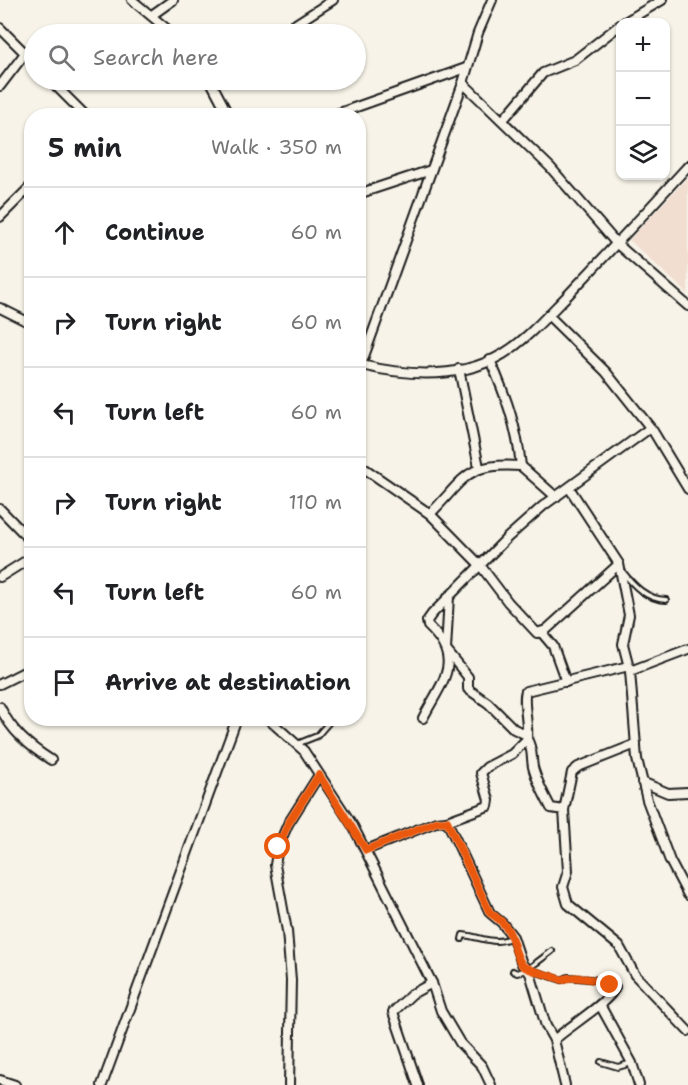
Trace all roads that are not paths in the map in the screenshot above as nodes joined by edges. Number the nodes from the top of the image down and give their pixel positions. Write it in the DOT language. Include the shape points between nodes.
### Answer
graph roads {
  1 [pos="132,0"];
  2 [pos="173,0"];
  3 [pos="333,0"];
  4 [pos="492,0"];
  5 [pos="662,0"];
  6 [pos="152,15"];
  7 [pos="632,18"];
  8 [pos="162,24"];
  9 [pos="296,24"];
  10 [pos="0,28"];
  11 [pos="616,29"];
  12 [pos="24,50"];
  13 [pos="24,55"];
  14 [pos="466,68"];
  15 [pos="463,83"];
  16 [pos="0,86"];
  17 [pos="59,90"];
  18 [pos="216,90"];
  19 [pos="76,108"];
  20 [pos="226,108"];
  21 [pos="353,108"];
  22 [pos="503,120"];
  23 [pos="688,166"];
  24 [pos="431,170"];
  25 [pos="366,191"];
  26 [pos="23,194"];
  27 [pos="0,217"];
  28 [pos="617,244"];
  29 [pos="688,306"];
  30 [pos="0,308"];
  31 [pos="548,315"];
  32 [pos="24,320"];
  33 [pos="366,352"];
  34 [pos="490,360"];
  35 [pos="459,369"];
  36 [pos="366,370"];
  37 [pos="650,428"];
  38 [pos="521,466"];
  39 [pos="480,467"];
  40 [pos="366,470"];
  41 [pos="570,489"];
  42 [pos="688,489"];
  43 [pos="556,497"];
  44 [pos="0,509"];
  45 [pos="430,514"];
  46 [pos="24,534"];
  47 [pos="24,562"];
  48 [pos="480,565"];
  49 [pos="619,566"];
  50 [pos="0,577"];
  51 [pos="449,596"];
  52 [pos="666,600"];
  53 [pos="542,633"];
  54 [pos="688,648"];
  55 [pos="446,650"];
  56 [pos="630,669"];
  57 [pos="24,672"];
  58 [pos="566,682"];
  59 [pos="0,684"];
  60 [pos="0,707"];
  61 [pos="423,718"];
  62 [pos="234,726"];
  63 [pos="276,726"];
  64 [pos="326,726"];
  65 [pos="527,737"];
  66 [pos="296,744"];
  67 [pos="636,744"];
  68 [pos="51,760"];
  69 [pos="319,775"];
  70 [pos="642,782"];
  71 [pos="688,792"];
  72 [pos="564,810"];
  73 [pos="447,821"];
  74 [pos="366,850"];
  75 [pos="688,895"];
  76 [pos="513,937"];
  77 [pos="462,939"];
  78 [pos="552,951"];
  79 [pos="528,969"];
  80 [pos="513,970"];
  81 [pos="432,983"];
  82 [pos="615,987"];
  83 [pos="600,1005"];
  84 [pos="688,1030"];
  85 [pos="554,1040"];
  86 [pos="601,1062"];
  87 [pos="632,1063"];
  88 [pos="0,1080"];
  89 [pos="102,1084"];
  90 [pos="15,1085"];
  91 [pos="289,1085"];
  92 [pos="418,1085"];
  93 [pos="491,1085"];
  94 [pos="565,1085"];
  95 [pos="639,1085"];
  1 -- 6 [label="street"];
  2 -- 6 [label="street"];
  3 -- 9 [label="street"];
  4 -- 14 [label="street"];
  5 -- 7 [label="street"];
  6 -- 8 [label="street"];
  10 -- 12 [label="street"];
  11 -- 22 [label="street" via="575,60 543,73"];
  13 -- 16 [label="street"];
  14 -- 15 [label="street"];
  14 -- 21 [label="street"];
  15 -- 22 [label="street"];
  15 -- 24 [label="street"];
  17 -- 19 [label="street"];
  18 -- 20 [label="street"];
  22 -- 28 [label="street"];
  23 -- 28 [label="street"];
  24 -- 25 [label="street"];
  24 -- 33 [label="street"];
  26 -- 27 [label="street"];
  28 -- 29 [label="street"];
  28 -- 31 [label="street"];
  30 -- 32 [label="street"];
  31 -- 34 [label="street" via="504,353"];
  31 -- 37 [label="street" via="606,372"];
  34 -- 35 [label="street"];
  34 -- 38 [label="street" via="517,431"];
  35 -- 36 [label="street" via="429,375"];
  35 -- 39 [label="street"];
  37 -- 41 [label="street"];
  37 -- 42 [label="street"];
  38 -- 39 [label="street"];
  38 -- 43 [label="street"];
  39 -- 45 [label="street" via="470,471"];
  40 -- 45 [label="street"];
  41 -- 43 [label="street"];
  41 -- 49 [label="street"];
  43 -- 48 [label="street"];
  44 -- 46 [label="street"];
  45 -- 48 [label="street"];
  47 -- 50 [label="street"];
  48 -- 51 [label="street"];
  48 -- 53 [label="street" via="532,629"];
  49 -- 52 [label="lane" via="636,588"];
  49 -- 53 [label="street"];
  49 -- 56 [label="street" via="629,615 623,644"];
  51 -- 55 [label="street"];
  51 -- 55 [label="street" via="427,621"];
  53 -- 58 [label="street" via="553,646"];
  54 -- 56 [label="street"];
  55 -- 61 [label="street" via="449,666"];
  55 -- 65 [label="street" via="468,677 468,689"];
  56 -- 58 [label="street"];
  56 -- 67 [label="street"];
  57 -- 59 [label="street"];
  58 -- 65 [label="street" via="526,691"];
  60 -- 68 [label="street" via="24,741"];
  62 -- 89 [label="street"];
  63 -- 66 [label="street"];
  64 -- 66 [label="lane" via="317,736"];
  65 -- 72 [label="street" via="540,788 551,808"];
  65 -- 73 [label="street" via="512,754 481,773 488,806"];
  66 -- 69 [label="street"];
  67 -- 70 [label="street"];
  67 -- 72 [label="street" via="572,772"];
  69 -- 74 [label="street"];
  69 -- 91 [label="street" via="288,824 275,865 291,980"];
  70 -- 71 [label="street" via="669,793"];
  70 -- 75 [label="street" via="670,861"];
  72 -- 84 [label="street" via="568,871 563,887 568,904 619,946 635,975"];
  73 -- 74 [label="street"];
  73 -- 76 [label="street" via="490,913"];
  74 -- 81 [label="street"];
  76 -- 77 [label="lane" via="495,943 474,936 464,935"];
  76 -- 79 [label="street" via="522,964"];
  78 -- 79 [label="lane"];
  79 -- 80 [label="lane" via="517,973"];
  79 -- 82 [label="lane" via="562,980 599,980"];
  79 -- 85 [label="street"];
  81 -- 92 [label="street" via="412,994 393,1012"];
  81 -- 93 [label="street" via="441,1011 460,1043 482,1066"];
  82 -- 83 [label="street"];
  83 -- 85 [label="street"];
  83 -- 87 [label="street"];
  85 -- 94 [label="street"];
  86 -- 87 [label="lane" via="618,1067"];
  87 -- 95 [label="street"];
  88 -- 90 [label="street"];
}
